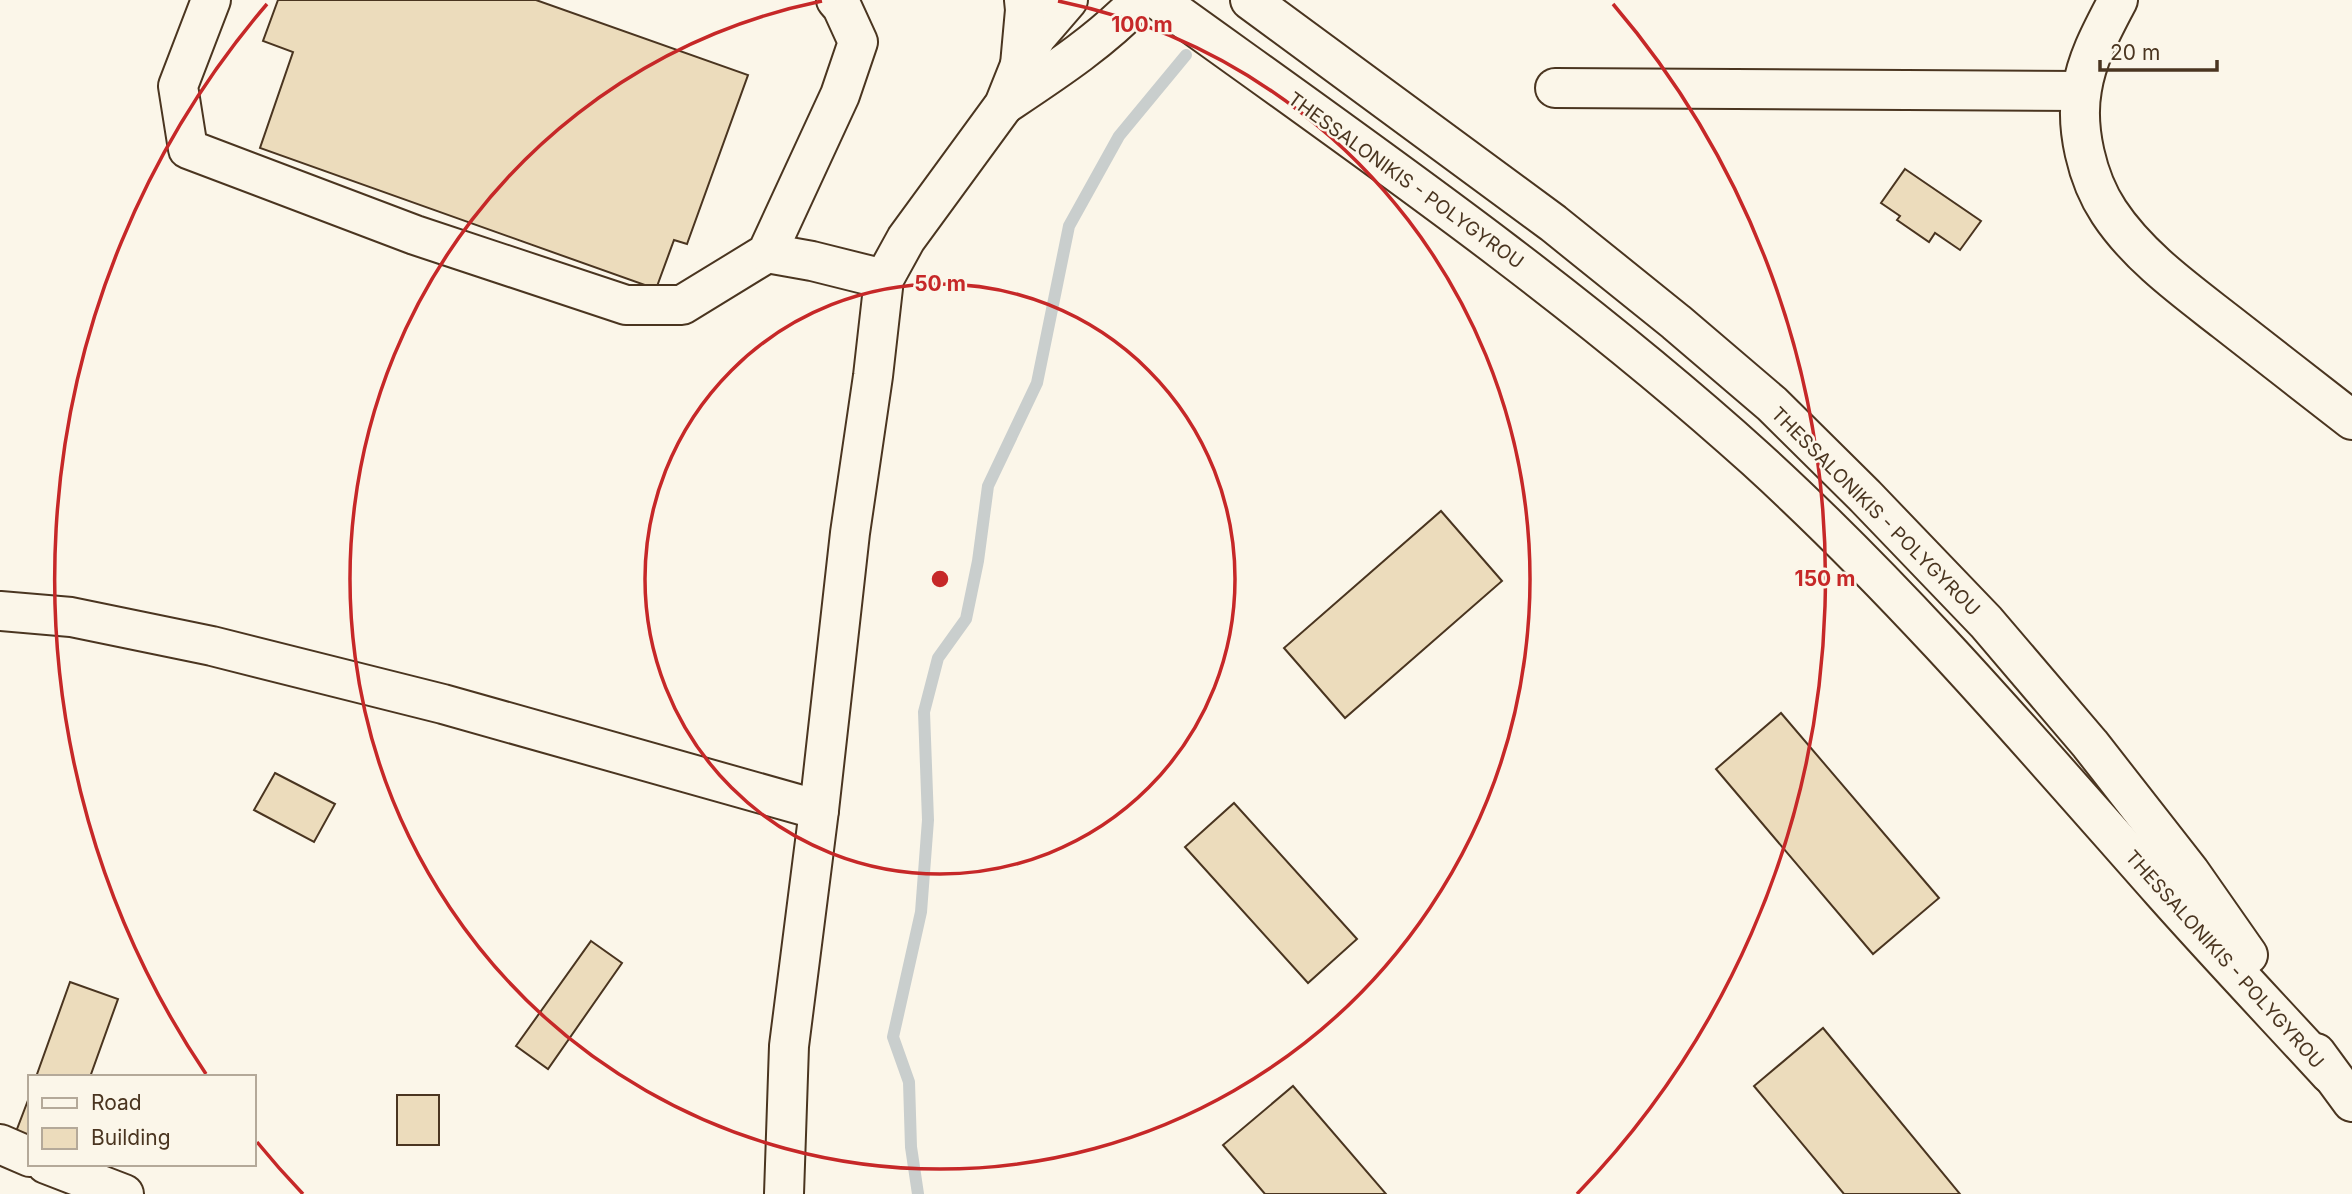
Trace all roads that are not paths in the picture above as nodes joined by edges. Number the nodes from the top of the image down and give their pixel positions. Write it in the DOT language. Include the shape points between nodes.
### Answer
graph roads {
  1 [pos="211,0"];
  2 [pos="836,0"];
  3 [pos="1024,0"];
  4 [pos="1068,0"];
  5 [pos="1140,0"];
  6 [pos="1158,0"];
  7 [pos="1250,0"];
  8 [pos="1294,0"];
  9 [pos="2118,0"];
  10 [pos="1020,65"];
  11 [pos="1555,88"];
  12 [pos="2081,91"];
  13 [pos="1004,105"];
  14 [pos="1420,123"];
  15 [pos="766,253"];
  16 [pos="884,279"];
  17 [pos="2352,420"];
  18 [pos="0,611"];
  19 [pos="819,810"];
  20 [pos="2341,1088"];
  21 [pos="0,1144"];
  22 [pos="28,1156"];
  23 [pos="51,1166"];
  24 [pos="124,1194"];
  25 [pos="783,1194"];
  1 -- 15 [label="main road" via="178,86 188,149 415,235 626,305 682,305"];
  2 -- 15 [label="main road" via="858,42 840,95"];
  3 -- 10 [label="main road"];
  4 -- 10 [label="main road" via="1037,36"];
  5 -- 13 [label="main road" via="1080,53"];
  6 -- 20 [label="main road, THESSALONIKIS - POLYGYROU" via="1554,289 1757,460 1943,647"];
  7 -- 14 [label="main road, THESSALONIKIS - POLYGYROU"];
  8 -- 14 [label="main road"];
  9 -- 12 [label="main road" via="2088,63"];
  10 -- 13 [label="main road"];
  11 -- 12 [label="main road"];
  12 -- 17 [label="main road" via="2087,159 2107,210 2127,236 2197,300"];
  13 -- 16 [label="main road" via="906,239"];
  14 -- 20 [label="main road, THESSALONIKIS - POLYGYROU" via="1564,231 1772,404 1968,603 2090,744 2190,872"];
  15 -- 16 [label="main road"];
  16 -- 19 [label="main road"];
  18 -- 19 [label="main road" via="71,617 212,646 443,704"];
  19 -- 25 [label="main road" via="789,1046"];
  21 -- 22 [label="main road"];
  23 -- 24 [label="main road"];
}
